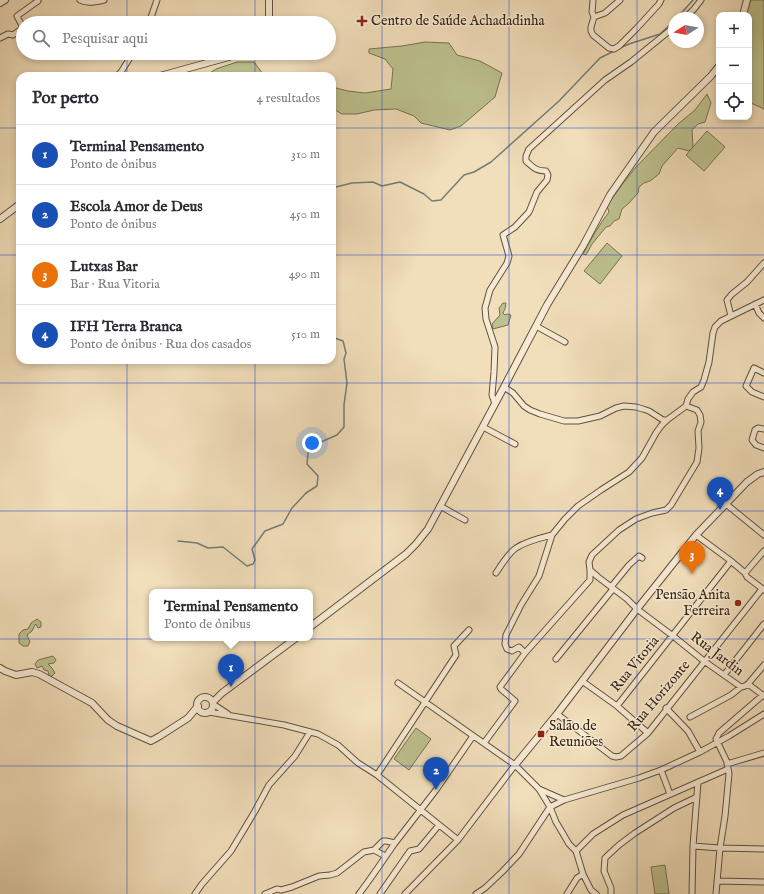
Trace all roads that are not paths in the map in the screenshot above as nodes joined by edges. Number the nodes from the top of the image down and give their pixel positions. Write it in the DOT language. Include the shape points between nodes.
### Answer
graph roads {
  1 [pos="5,0"];
  2 [pos="80,0"];
  3 [pos="104,0"];
  4 [pos="157,0"];
  5 [pos="269,0"];
  6 [pos="593,0"];
  7 [pos="620,0"];
  8 [pos="662,0"];
  9 [pos="701,0"];
  10 [pos="747,0"];
  11 [pos="38,1"];
  12 [pos="0,4"];
  13 [pos="692,12"];
  14 [pos="744,12"];
  15 [pos="17,16"];
  16 [pos="151,16"];
  17 [pos="269,16"];
  18 [pos="594,17"];
  19 [pos="668,32"];
  20 [pos="16,33"];
  21 [pos="0,38"];
  22 [pos="129,60"];
  23 [pos="218,60"];
  24 [pos="716,70"];
  25 [pos="121,72"];
  26 [pos="174,72"];
  27 [pos="16,207"];
  28 [pos="0,219"];
  29 [pos="764,263"];
  30 [pos="764,300"];
  31 [pos="755,304"];
  32 [pos="731,316"];
  33 [pos="764,318"];
  34 [pos="536,326"];
  35 [pos="565,342"];
  36 [pos="764,373"];
  37 [pos="504,388"];
  38 [pos="764,397"];
  39 [pos="495,404"];
  40 [pos="686,406"];
  41 [pos="668,420"];
  42 [pos="483,427"];
  43 [pos="764,429"];
  44 [pos="516,444"];
  45 [pos="764,448"];
  46 [pos="764,472"];
  47 [pos="726,504"];
  48 [pos="440,506"];
  49 [pos="465,520"];
  50 [pos="552,535"];
  51 [pos="764,535"];
  52 [pos="696,536"];
  53 [pos="764,551"];
  54 [pos="642,558"];
  55 [pos="731,561"];
  56 [pos="590,570"];
  57 [pos="496,573"];
  58 [pos="745,573"];
  59 [pos="612,588"];
  60 [pos="763,588"];
  61 [pos="637,609"];
  62 [pos="764,624"];
  63 [pos="313,625"];
  64 [pos="469,630"];
  65 [pos="673,636"];
  66 [pos="292,641"];
  67 [pos="525,653"];
  68 [pos="556,659"];
  69 [pos="704,661"];
  70 [pos="764,665"];
  71 [pos="0,668"];
  72 [pos="724,675"];
  73 [pos="582,681"];
  74 [pos="398,683"];
  75 [pos="748,684"];
  76 [pos="741,687"];
  77 [pos="222,693"];
  78 [pos="763,696"];
  79 [pos="205,697"];
  80 [pos="425,702"];
  81 [pos="213,703"];
  82 [pos="198,706"];
  83 [pos="617,706"];
  84 [pos="666,708"];
  85 [pos="206,712"];
  86 [pos="557,714"];
  87 [pos="764,714"];
  88 [pos="231,715"];
  89 [pos="690,717"];
  90 [pos="188,718"];
  91 [pos="310,732"];
  92 [pos="648,733"];
  93 [pos="473,736"];
  94 [pos="718,742"];
  95 [pos="484,743"];
  96 [pos="700,752"];
  97 [pos="764,753"];
  98 [pos="515,765"];
  99 [pos="728,766"];
  100 [pos="661,770"];
  101 [pos="377,775"];
  102 [pos="698,782"];
  103 [pos="540,789"];
  104 [pos="670,794"];
  105 [pos="698,797"];
  106 [pos="564,800"];
  107 [pos="550,807"];
  108 [pos="420,809"];
  109 [pos="439,825"];
  110 [pos="458,840"];
  111 [pos="395,843"];
  112 [pos="693,846"];
  113 [pos="720,848"];
  114 [pos="764,849"];
  115 [pos="374,850"];
  116 [pos="576,851"];
  117 [pos="385,856"];
  118 [pos="583,874"];
  119 [pos="717,881"];
  120 [pos="764,882"];
  121 [pos="292,887"];
  122 [pos="195,894"];
  123 [pos="265,894"];
  124 [pos="285,894"];
  125 [pos="359,894"];
  126 [pos="380,894"];
  127 [pos="405,894"];
  128 [pos="476,894"];
  129 [pos="567,894"];
  130 [pos="596,894"];
  131 [pos="611,894"];
  132 [pos="692,894"];
  133 [pos="716,894"];
  1 -- 12 [label="street"];
  2 -- 3 [label="street" via="89,3"];
  4 -- 16 [label="street"];
  5 -- 17 [label="street"];
  6 -- 18 [label="street"];
  7 -- 18 [label="street" via="605,13"];
  8 -- 18 [label="street" via="614,49 593,35 591,27"];
  9 -- 13 [label="street"];
  10 -- 14 [label="street"];
  11 -- 15 [label="street"];
  19 -- 39 [label="street" via="605,80 529,149 526,161 538,171 546,171 547,180 537,192 529,212 504,235 509,256 486,300 486,319 495,347 492,395"];
  20 -- 21 [label="street"];
  22 -- 25 [label="street"];
  23 -- 26 [label="street"];
  24 -- 34 [label="street" via="654,132 630,166 610,195"];
  27 -- 28 [label="street"];
  29 -- 32 [label="street" via="727,300"];
  30 -- 31 [label="street"];
  31 -- 32 [label="street"];
  31 -- 33 [label="street"];
  32 -- 40 [label="street" via="715,327 704,380 701,387 688,399"];
  34 -- 35 [label="street"];
  34 -- 37 [label="street"];
  36 -- 38 [label="street" via="754,368 746,386"];
  37 -- 39 [label="street"];
  37 -- 41 [label="street" via="514,393 530,410 564,421 600,416 624,406 643,409 663,420"];
  39 -- 42 [label="street"];
  40 -- 41 [label="street"];
  40 -- 56 [label="street" via="697,410 700,415 699,448 697,462 672,505 666,510 636,519 619,530 592,555 589,562"];
  41 -- 50 [label="street" via="629,472 578,506"];
  42 -- 44 [label="street"];
  42 -- 48 [label="street"];
  43 -- 45 [label="street" via="755,430 752,440"];
  46 -- 47 [label="street" via="747,482"];
  47 -- 51 [label="street"];
  47 -- 52 [label="street"];
  48 -- 49 [label="street"];
  48 -- 63 [label="street" via="428,529 406,554"];
  50 -- 57 [label="street" via="536,538 515,548"];
  50 -- 67 [label="street" via="539,576 506,635 504,644 507,649 512,651 519,647"];
  52 -- 55 [label="street"];
  52 -- 61 [label="street"];
  53 -- 58 [label="street"];
  54 -- 59 [label="street" via="639,556 629,565"];
  55 -- 58 [label="street"];
  55 -- 65 [label="street, Rua Vitoria"];
  56 -- 59 [label="street, Rua Jardin"];
  56 -- 67 [label="street" via="590,580"];
  58 -- 60 [label="street"];
  59 -- 61 [label="street, Rua Jardin"];
  59 -- 68 [label="street"];
  60 -- 69 [label="street, Rua Horizonte"];
  61 -- 65 [label="street, Rua Jardin"];
  61 -- 73 [label="street"];
  62 -- 72 [label="street"];
  64 -- 80 [label="street" via="454,646 456,655"];
  65 -- 69 [label="street, Rua Jardin"];
  65 -- 83 [label="street, Rua Vitoria"];
  66 -- 77 [label="street"];
  67 -- 95 [label="street" via="500,688 515,701"];
  69 -- 72 [label="street, Rua Jardin"];
  69 -- 84 [label="street, Rua Horizonte"];
  70 -- 75 [label="street"];
  71 -- 90 [label="street" via="16,675 32,672 39,674 92,703 117,726 151,741"];
  72 -- 76 [label="street, Rua Jardin"];
  73 -- 83 [label="street"];
  73 -- 86 [label="street"];
  74 -- 80 [label="street"];
  75 -- 76 [label="street, Rua Jardin"];
  75 -- 78 [label="street, Rua Jardin"];
  76 -- 89 [label="street"];
  77 -- 79 [label="street"];
  77 -- 81 [label="street"];
  78 -- 94 [label="street" via="719,733 716,739"];
  79 -- 81 [label="street"];
  79 -- 82 [label="street" via="200,699"];
  80 -- 93 [label="street"];
  80 -- 101 [label="street"];
  81 -- 85 [label="street" via="212,708"];
  81 -- 88 [label="street"];
  82 -- 85 [label="street" via="201,711"];
  82 -- 90 [label="street"];
  83 -- 92 [label="street"];
  84 -- 92 [label="street, Rua Horizonte"];
  84 -- 96 [label="street" via="688,731"];
  85 -- 88 [label="street"];
  85 -- 90 [label="street"];
  86 -- 92 [label="street, Rua Horizonte" via="616,757 621,756"];
  86 -- 98 [label="street"];
  87 -- 94 [label="street"];
  88 -- 91 [label="street"];
  91 -- 101 [label="street" via="338,745 358,763"];
  91 -- 122 [label="street" via="295,756 269,785 231,851"];
  93 -- 95 [label="street"];
  93 -- 108 [label="street"];
  94 -- 96 [label="street"];
  94 -- 99 [label="street"];
  95 -- 98 [label="street"];
  96 -- 100 [label="street"];
  97 -- 99 [label="street"];
  98 -- 103 [label="street"];
  98 -- 110 [label="street"];
  99 -- 102 [label="street"];
  99 -- 113 [label="street"];
  100 -- 104 [label="street"];
  100 -- 106 [label="street"];
  101 -- 108 [label="street"];
  102 -- 104 [label="street"];
  102 -- 105 [label="street"];
  103 -- 106 [label="street"];
  103 -- 107 [label="street"];
  104 -- 116 [label="street" via="622,815 593,834"];
  105 -- 112 [label="street"];
  105 -- 131 [label="street" via="674,808 635,833 605,858 604,871"];
  106 -- 107 [label="street"];
  107 -- 116 [label="street" via="556,822"];
  107 -- 128 [label="street" via="519,854"];
  108 -- 109 [label="street"];
  108 -- 111 [label="street"];
  109 -- 110 [label="street"];
  109 -- 126 [label="street" via="419,849 410,851"];
  110 -- 127 [label="street"];
  111 -- 115 [label="street" via="383,841"];
  111 -- 117 [label="street"];
  112 -- 113 [label="street"];
  112 -- 132 [label="street"];
  113 -- 114 [label="street"];
  113 -- 119 [label="street"];
  115 -- 117 [label="street"];
  115 -- 121 [label="street" via="364,852 337,873 319,876"];
  116 -- 118 [label="street"];
  117 -- 125 [label="street"];
  118 -- 129 [label="street" via="577,878"];
  118 -- 130 [label="street"];
  119 -- 120 [label="street"];
  119 -- 133 [label="street"];
  121 -- 123 [label="street"];
  121 -- 124 [label="street"];
}
